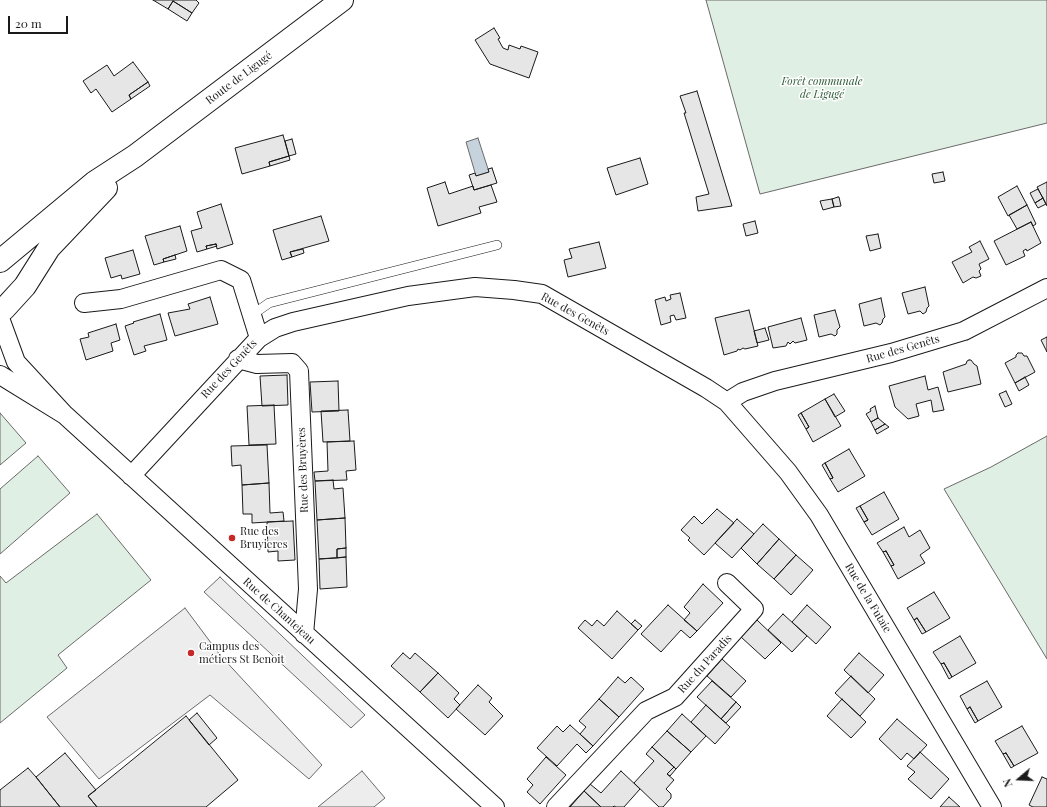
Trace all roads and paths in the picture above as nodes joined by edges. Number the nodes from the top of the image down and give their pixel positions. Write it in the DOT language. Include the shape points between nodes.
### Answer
graph roads {
  1 [pos="342,0"];
  2 [pos="135,156"];
  3 [pos="497,245"];
  4 [pos="0,261"];
  5 [pos="1047,288"];
  6 [pos="84,303"];
  7 [pos="1,311"];
  8 [pos="252,315"];
  9 [pos="259,338"];
  10 [pos="238,359"];
  11 [pos="0,375"];
  12 [pos="727,402"];
  13 [pos="65,415"];
  14 [pos="131,476"];
  15 [pos="727,582"];
  16 [pos="304,634"];
  17 [pos="495,807"];
  18 [pos="556,807"];
  19 [pos="992,807"];
  1 -- 2 [label="street, Route de Ligugé"];
  2 -- 4 [label="street, Route de Ligugé" via="95,182"];
  2 -- 7 [label="street, Route de Ligugé" via="49,248 25,286"];
  3 -- 8 [label="lane" via="269,303"];
  5 -- 12 [label="street, Rue des Genêts" via="964,331 891,353 775,381 744,392"];
  6 -- 8 [label="street" via="121,299 222,270 241,280"];
  7 -- 13 [label="street, Rue de Chantejeau" via="16,362"];
  8 -- 9 [label="street"];
  9 -- 10 [label="street, Rue des Genêts"];
  9 -- 12 [label="street, Rue des Genêts" via="275,328 292,322 408,296 475,287 514,290 542,294"];
  10 -- 14 [label="street, Rue des Genêts"];
  10 -- 16 [label="street, Rue des Bruyères" via="257,364 292,363 299,370 308,589"];
  11 -- 13 [label="street, Rue de Chantejeau"];
  12 -- 19 [label="street, Rue de la Futaie" via="788,472 819,515"];
  13 -- 14 [label="street, Rue de Chantejeau"];
  14 -- 16 [label="street, Rue de Chantejeau"];
  15 -- 18 [label="street, Rue du Paradis" via="754,609 675,697 646,711"];
  16 -- 17 [label="street, Rue de Chantejeau"];
}
